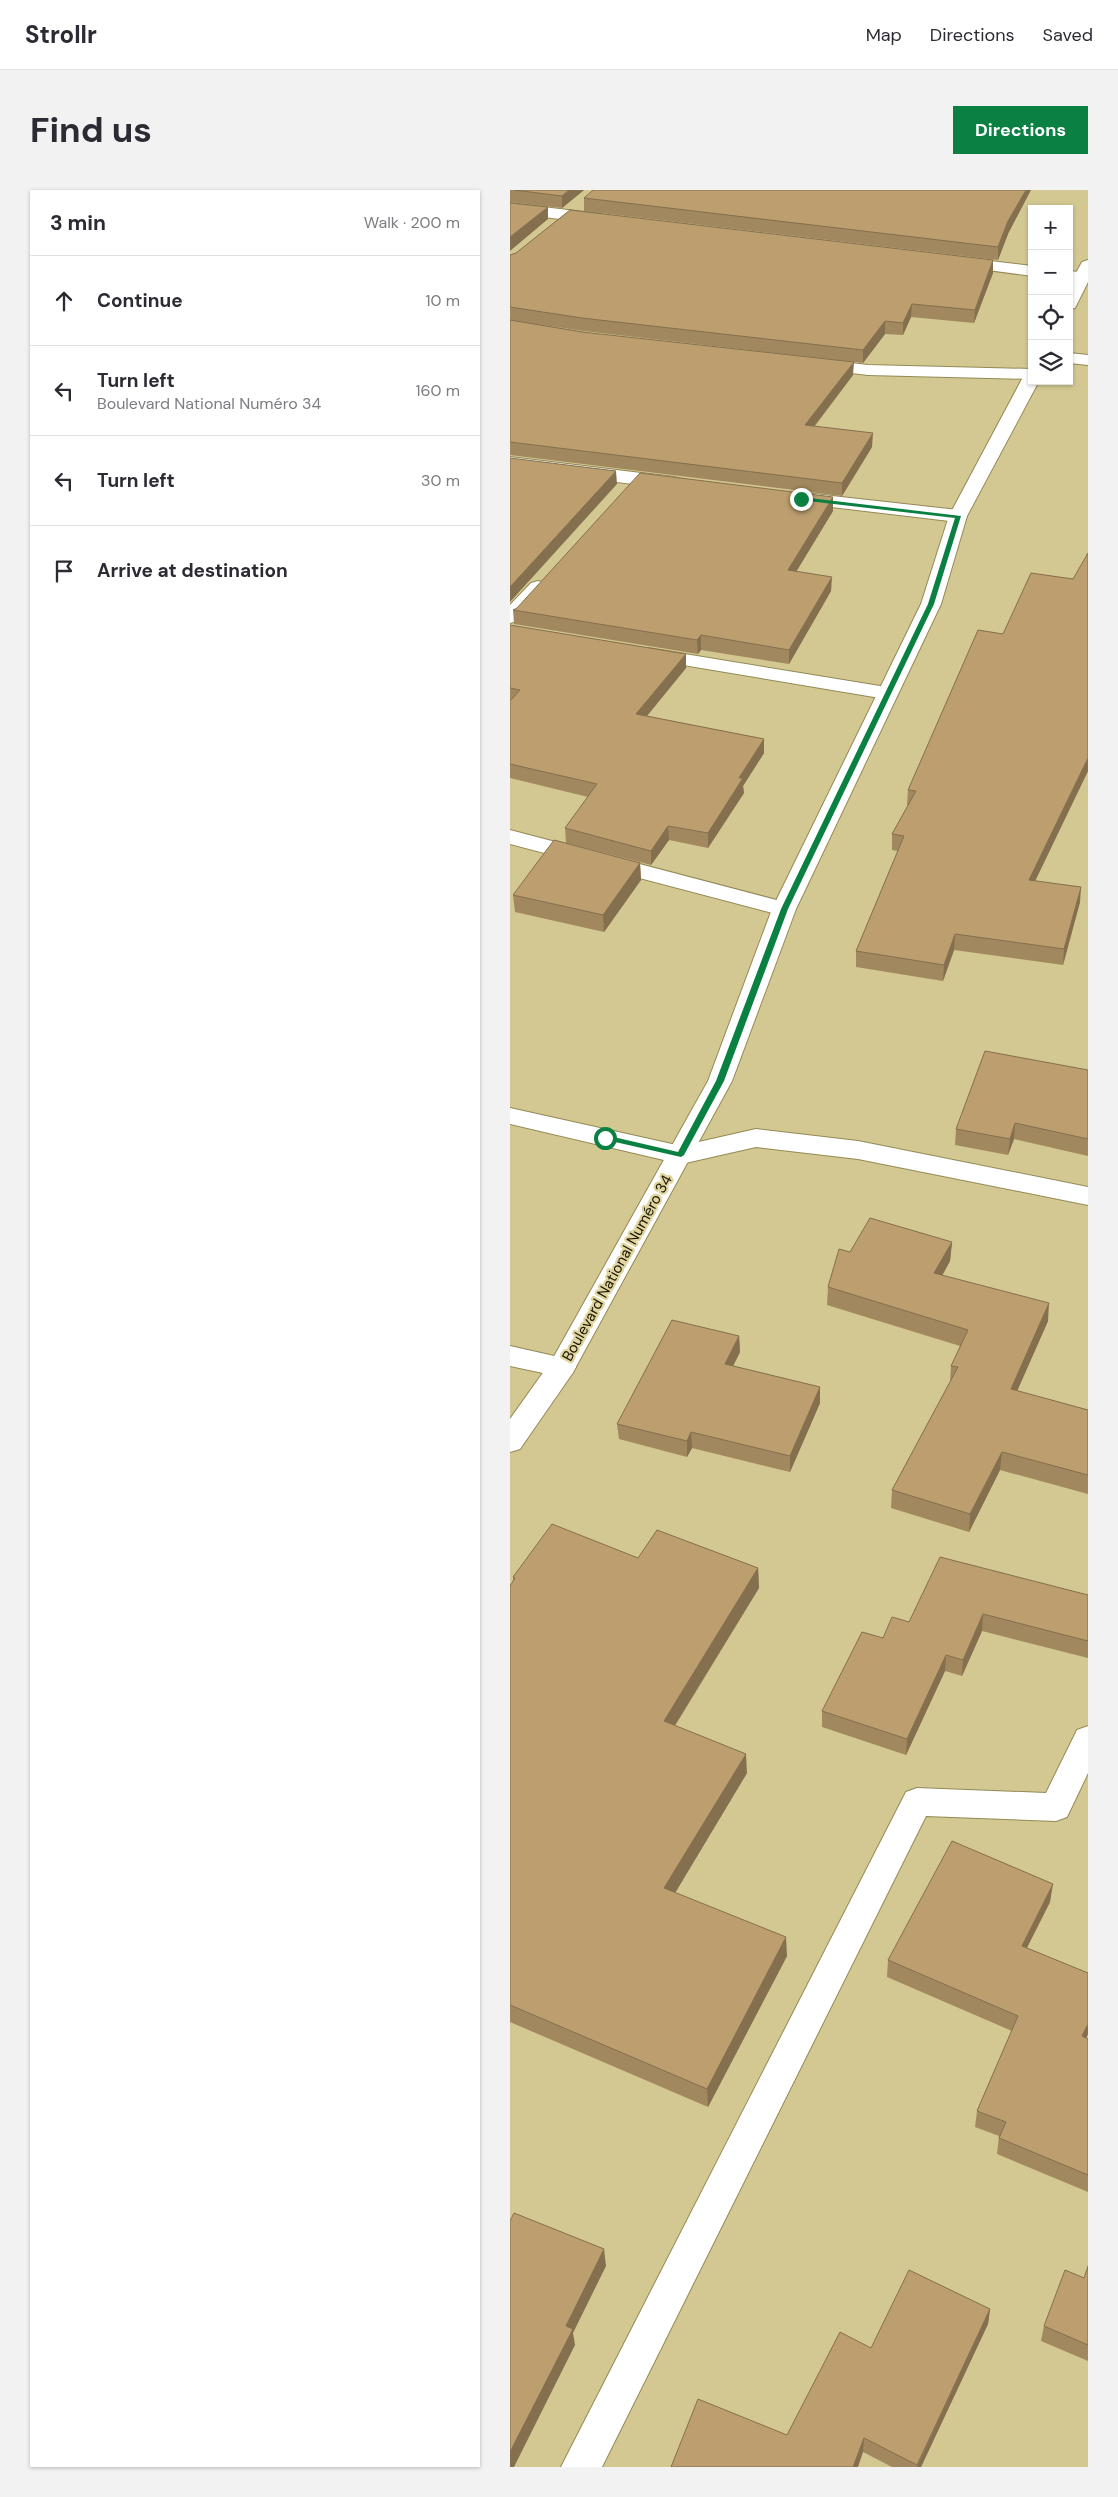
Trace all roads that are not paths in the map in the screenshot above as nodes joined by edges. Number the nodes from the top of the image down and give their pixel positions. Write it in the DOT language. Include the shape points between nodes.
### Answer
graph roads {
  1 [pos="583,202"];
  2 [pos="510,208"];
  3 [pos="568,214"];
  4 [pos="615,221"];
  5 [pos="554,226"];
  6 [pos="945,260"];
  7 [pos="1028,270"];
  8 [pos="1080,273"];
  9 [pos="1072,295"];
  10 [pos="1073,358"];
  11 [pos="1088,360"];
  12 [pos="799,362"];
  13 [pos="1028,375"];
  14 [pos="1028,383"];
  15 [pos="510,463"];
  16 [pos="636,478"];
  17 [pos="692,485"];
  18 [pos="623,492"];
  19 [pos="776,496"];
  20 [pos="958,516"];
  21 [pos="550,573"];
  22 [pos="513,627"];
  23 [pos="626,650"];
  24 [pos="886,693"];
  25 [pos="510,837"];
  26 [pos="784,909"];
  27 [pos="510,1116"];
  28 [pos="681,1155"];
  29 [pos="1088,1196"];
  30 [pos="510,1356"];
  31 [pos="562,1367"];
  32 [pos="510,1441"];
  33 [pos="1088,1739"];
  34 [pos="581,2467"];
  1 -- 3 [label="street"];
  2 -- 3 [label="street"];
  3 -- 4 [label="street"];
  3 -- 5 [label="street"];
  6 -- 7 [label="street"];
  8 -- 9 [label="street"];
  10 -- 11 [label="street"];
  12 -- 13 [label="street" via="868,370"];
  14 -- 20 [label="street, Boulevard National Numéro 34"];
  15 -- 16 [label="street"];
  16 -- 17 [label="street"];
  16 -- 18 [label="street"];
  19 -- 20 [label="street"];
  20 -- 24 [label="street, Boulevard National Numéro 34" via="931,604"];
  21 -- 22 [label="street"];
  23 -- 24 [label="street"];
  24 -- 26 [label="street, Boulevard National Numéro 34"];
  25 -- 26 [label="street"];
  26 -- 28 [label="street, Boulevard National Numéro 34" via="720,1081"];
  27 -- 28 [label="street"];
  28 -- 29 [label="street" via="756,1138 858,1150"];
  28 -- 31 [label="street, Boulevard National Numéro 34"];
  30 -- 31 [label="street"];
  31 -- 32 [label="street, Boulevard National Numéro 34"];
  33 -- 34 [label="street" via="1056,1807 917,1802"];
}
